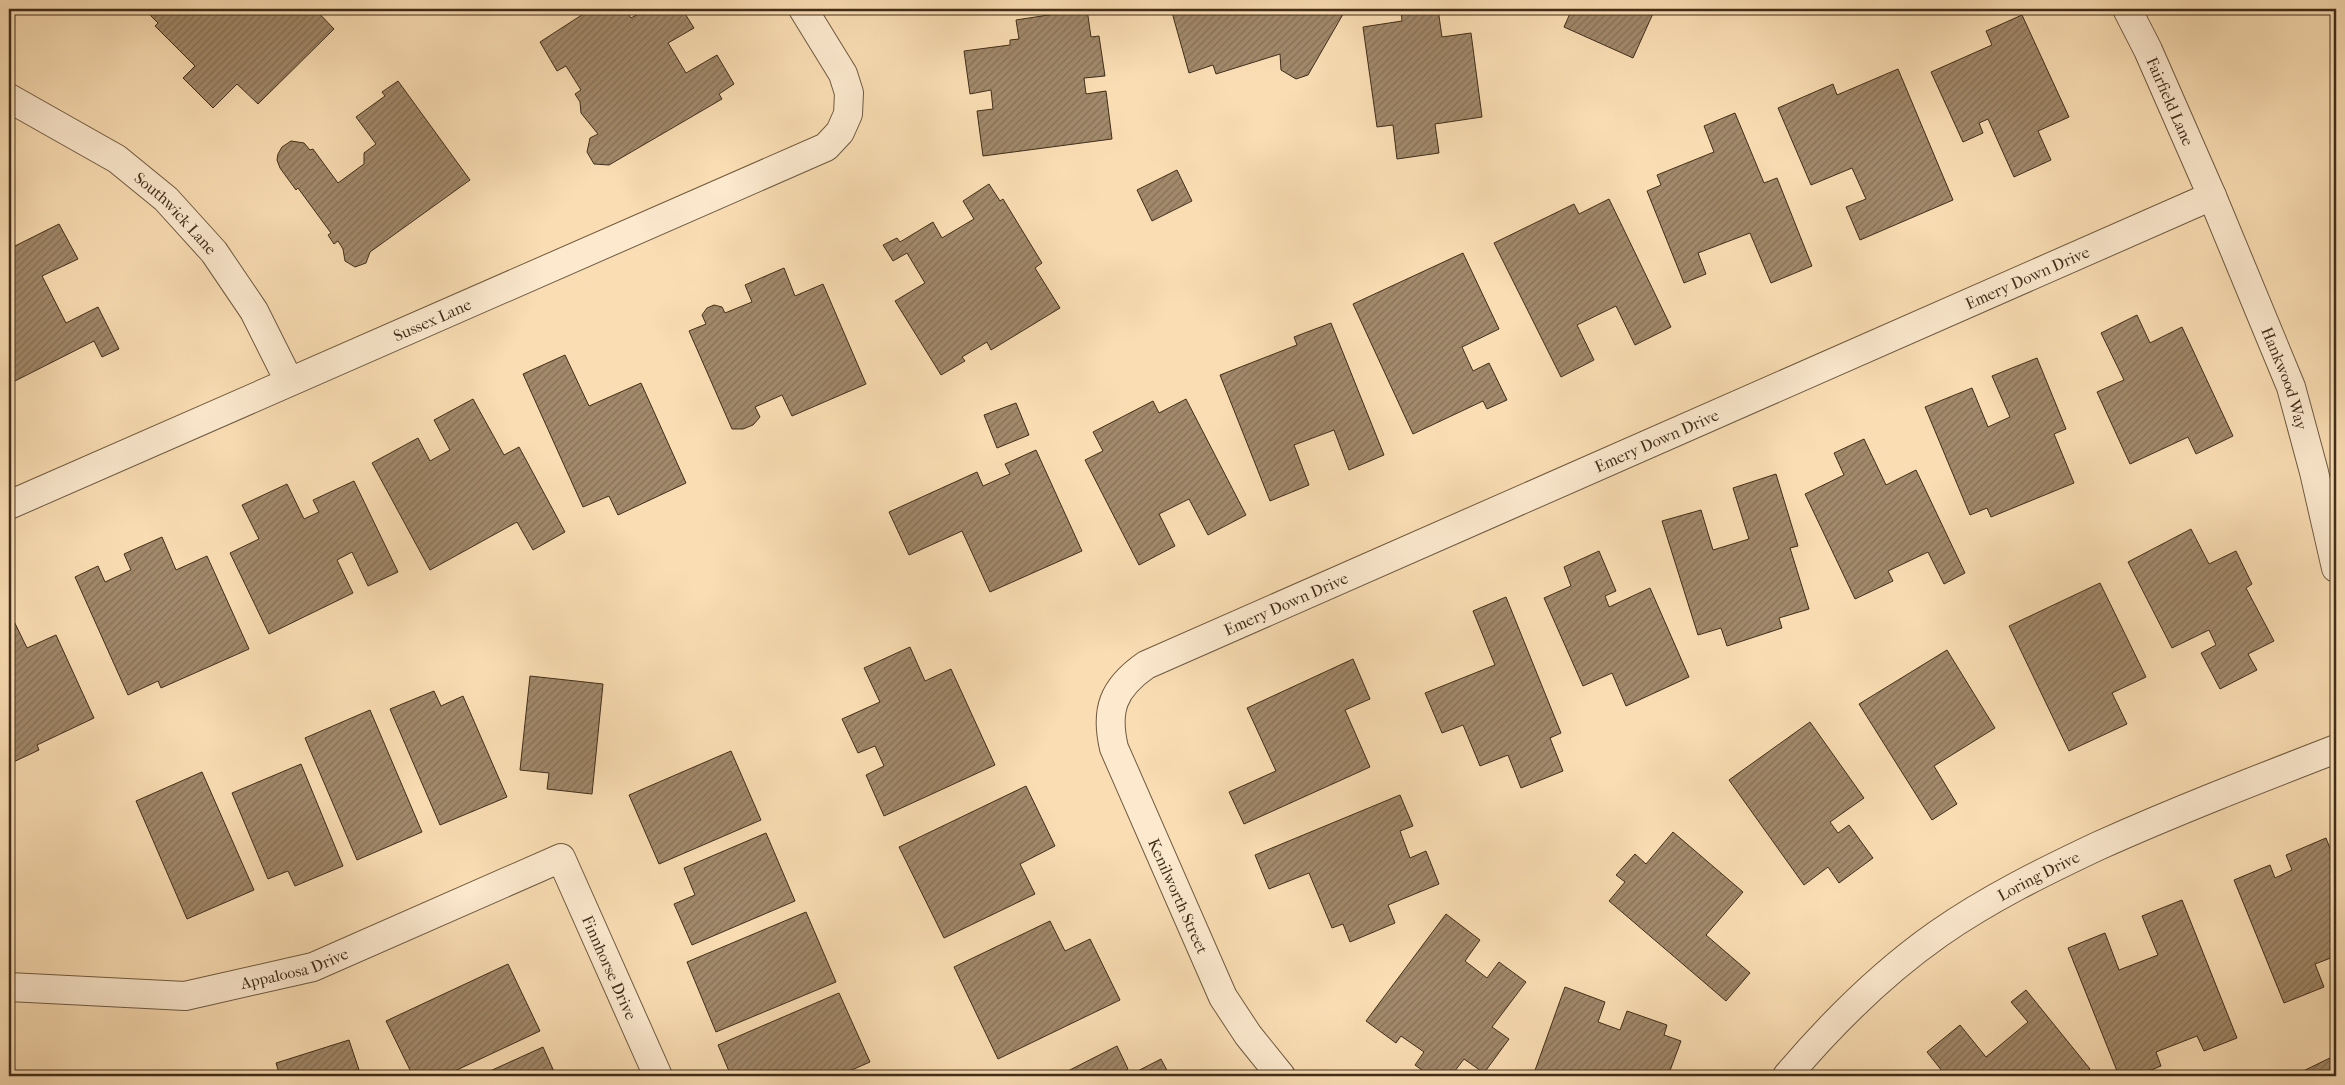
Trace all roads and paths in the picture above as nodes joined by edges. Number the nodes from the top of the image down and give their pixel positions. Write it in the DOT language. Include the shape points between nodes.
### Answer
graph roads {
  1 [pos="802,9"];
  2 [pos="2126,9"];
  3 [pos="9,98"];
  4 [pos="2212,196"];
  5 [pos="289,381"];
  6 [pos="9,505"];
  7 [pos="2336,568"];
  8 [pos="1114,702"];
  9 [pos="2336,750"];
  10 [pos="561,858"];
  11 [pos="9,987"];
  12 [pos="658,1076"];
  13 [pos="1281,1076"];
  14 [pos="1787,1076"];
  1 -- 5 [label="street, Sussex Lane" via="844,74 850,93 848,114 840,132 826,148"];
  2 -- 4 [label="street, Fairfield Lane" via="2148,50"];
  3 -- 5 [label="street, Southwick Lane" via="116,159 166,199 219,259 254,311"];
  4 -- 7 [label="street, Hankwood Way" via="2290,387"];
  4 -- 8 [label="street, Emery Down Drive" via="1146,666 1130,677"];
  5 -- 6 [label="street, Sussex Lane"];
  8 -- 13 [label="street, Kenilworth Street" via="1110,730 1114,748 1219,988 1248,1035"];
  9 -- 14 [label="street, Loring Drive" via="2178,810 1999,895 1889,972 1820,1037"];
  10 -- 11 [label="street, Appaloosa Drive" via="313,967 184,996"];
  10 -- 12 [label="street, Finnhorse Drive"];
}
